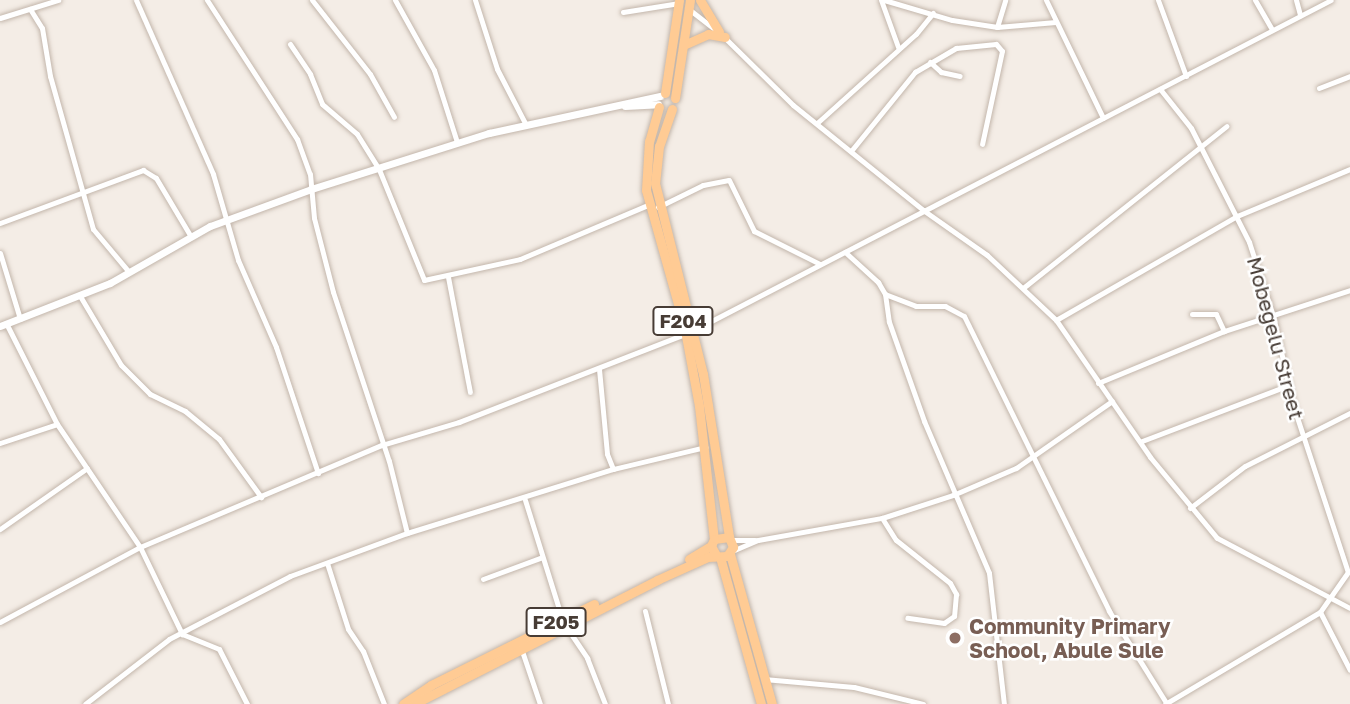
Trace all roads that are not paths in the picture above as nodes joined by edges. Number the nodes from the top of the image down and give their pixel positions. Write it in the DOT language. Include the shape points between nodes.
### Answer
graph roads {
  1 [pos="58,0"];
  2 [pos="136,0"];
  3 [pos="207,0"];
  4 [pos="312,0"];
  5 [pos="395,0"];
  6 [pos="475,0"];
  7 [pos="700,0"];
  8 [pos="883,0"];
  9 [pos="1005,0"];
  10 [pos="1046,0"];
  11 [pos="1158,0"];
  12 [pos="1255,0"];
  13 [pos="1296,0"];
  14 [pos="1331,0"];
  15 [pos="679,2"];
  16 [pos="690,5"];
  17 [pos="30,9"];
  18 [pos="623,12"];
  19 [pos="933,13"];
  20 [pos="1300,15"];
  21 [pos="0,17"];
  22 [pos="1056,22"];
  23 [pos="997,27"];
  24 [pos="1272,30"];
  25 [pos="722,35"];
  26 [pos="290,44"];
  27 [pos="686,44"];
  28 [pos="898,47"];
  29 [pos="930,62"];
  30 [pos="960,76"];
  31 [pos="1186,76"];
  32 [pos="1350,76"];
  33 [pos="1319,88"];
  34 [pos="1160,89"];
  35 [pos="675,98"];
  36 [pos="661,100"];
  37 [pos="672,109"];
  38 [pos="394,117"];
  39 [pos="1103,118"];
  40 [pos="817,123"];
  41 [pos="526,125"];
  42 [pos="1227,126"];
  43 [pos="457,142"];
  44 [pos="982,144"];
  45 [pos="1200,148"];
  46 [pos="850,151"];
  47 [pos="378,167"];
  48 [pos="1350,169"];
  49 [pos="311,190"];
  50 [pos="82,195"];
  51 [pos="648,205"];
  52 [pos="659,207"];
  53 [pos="923,210"];
  54 [pos="1237,216"];
  55 [pos="225,220"];
  56 [pos="0,223"];
  57 [pos="190,235"];
  58 [pos="845,252"];
  59 [pos="0,253"];
  60 [pos="820,264"];
  61 [pos="129,272"];
  62 [pos="448,277"];
  63 [pos="1023,288"];
  64 [pos="1350,290"];
  65 [pos="885,294"];
  66 [pos="80,296"];
  67 [pos="1192,314"];
  68 [pos="1273,316"];
  69 [pos="20,319"];
  70 [pos="1056,320"];
  71 [pos="3,325"];
  72 [pos="1223,331"];
  73 [pos="689,332"];
  74 [pos="599,369"];
  75 [pos="1098,383"];
  76 [pos="1287,386"];
  77 [pos="470,392"];
  78 [pos="1112,401"];
  79 [pos="1350,413"];
  80 [pos="57,424"];
  81 [pos="1303,437"];
  82 [pos="1142,441"];
  83 [pos="0,443"];
  84 [pos="382,445"];
  85 [pos="705,447"];
  86 [pos="1034,455"];
  87 [pos="87,468"];
  88 [pos="613,469"];
  89 [pos="318,473"];
  90 [pos="953,495"];
  91 [pos="261,497"];
  92 [pos="524,500"];
  93 [pos="1190,508"];
  94 [pos="882,518"];
  95 [pos="0,529"];
  96 [pos="407,533"];
  97 [pos="730,539"];
  98 [pos="758,540"];
  99 [pos="140,547"];
  100 [pos="715,549"];
  101 [pos="731,552"];
  102 [pos="540,558"];
  103 [pos="327,563"];
  104 [pos="483,579"];
  105 [pos="1332,600"];
  106 [pos="1350,608"];
  107 [pos="645,611"];
  108 [pos="1320,612"];
  109 [pos="907,618"];
  110 [pos="0,622"];
  111 [pos="563,622"];
  112 [pos="182,634"];
  113 [pos="521,648"];
  114 [pos="1350,670"];
  115 [pos="764,679"];
  116 [pos="919,703"];
  117 [pos="85,704"];
  118 [pos="247,704"];
  119 [pos="384,704"];
  120 [pos="403,704"];
  121 [pos="414,704"];
  122 [pos="540,704"];
  123 [pos="605,704"];
  124 [pos="668,704"];
  125 [pos="761,704"];
  126 [pos="772,704"];
  127 [pos="1004,704"];
  128 [pos="1166,704"];
  1 -- 17 [label="street"];
  2 -- 55 [label="street" via="193,124 222,197"];
  3 -- 49 [label="street" via="290,126 310,174"];
  4 -- 38 [label="street" via="370,74"];
  5 -- 43 [label="street" via="434,70"];
  6 -- 41 [label="street" via="497,69"];
  7 -- 25 [label="main road"];
  8 -- 19 [label="street"];
  8 -- 28 [label="street"];
  9 -- 23 [label="street"];
  10 -- 22 [label="street"];
  11 -- 31 [label="street"];
  12 -- 24 [label="street"];
  13 -- 20 [label="street"];
  14 -- 20 [label="street"];
  15 -- 18 [label="street"];
  15 -- 36 [label="main road, F204"];
  16 -- 25 [label="street"];
  16 -- 27 [label="main road, F204"];
  17 -- 21 [label="street"];
  17 -- 50 [label="street" via="42,28"];
  19 -- 23 [label="street"];
  19 -- 28 [label="street"];
  20 -- 24 [label="street"];
  22 -- 23 [label="street"];
  22 -- 39 [label="street"];
  24 -- 31 [label="street"];
  25 -- 27 [label="main road" via="708,34"];
  25 -- 40 [label="street"];
  26 -- 47 [label="street" via="310,74 322,104 357,134"];
  27 -- 35 [label="main road, F204"];
  28 -- 40 [label="street"];
  29 -- 30 [label="street" via="941,72"];
  29 -- 44 [label="street" via="956,48 1000,44 997,89"];
  29 -- 46 [label="street" via="895,91"];
  31 -- 34 [label="street"];
  32 -- 33 [label="street"];
  34 -- 39 [label="street"];
  34 -- 45 [label="street, Mobegelu Street"];
  35 -- 36 [label="main road"];
  35 -- 37 [label="main road, F204"];
  36 -- 37 [label="main road"];
  36 -- 41 [label="street"];
  36 -- 51 [label="main road, F204" via="648,153"];
  37 -- 52 [label="main road, F204" via="657,157"];
  39 -- 53 [label="street"];
  40 -- 46 [label="street"];
  41 -- 43 [label="street"];
  42 -- 45 [label="street"];
  43 -- 47 [label="street"];
  45 -- 54 [label="street, Mobegelu Street"];
  45 -- 63 [label="street"];
  46 -- 53 [label="street"];
  47 -- 49 [label="street"];
  47 -- 62 [label="street" via="424,280"];
  48 -- 54 [label="street"];
  49 -- 55 [label="street"];
  49 -- 84 [label="street" via="334,292"];
  50 -- 56 [label="street"];
  50 -- 57 [label="street" via="143,170 151,172"];
  50 -- 61 [label="street" via="93,229"];
  51 -- 62 [label="street" via="520,259"];
  51 -- 73 [label="main road, F204"];
  52 -- 60 [label="street" via="713,182 729,180 754,232"];
  52 -- 73 [label="main road, F204"];
  53 -- 58 [label="street"];
  53 -- 63 [label="street" via="988,255"];
  54 -- 68 [label="street, Mobegelu Street"];
  54 -- 70 [label="street"];
  55 -- 57 [label="street"];
  55 -- 89 [label="street"];
  57 -- 61 [label="street"];
  58 -- 60 [label="street"];
  58 -- 65 [label="street"];
  59 -- 69 [label="street"];
  60 -- 73 [label="street"];
  61 -- 66 [label="street"];
  62 -- 77 [label="street"];
  63 -- 70 [label="street"];
  64 -- 68 [label="street"];
  65 -- 86 [label="street" via="916,306 959,310"];
  65 -- 90 [label="street" via="899,352"];
  66 -- 69 [label="street"];
  66 -- 91 [label="street" via="121,365 150,394 185,411 219,439"];
  67 -- 72 [label="street" via="1216,314"];
  68 -- 72 [label="street"];
  68 -- 76 [label="street, Mobegelu Street"];
  69 -- 71 [label="street"];
  70 -- 75 [label="street"];
  71 -- 80 [label="street"];
  72 -- 75 [label="street"];
  73 -- 74 [label="street"];
  73 -- 85 [label="main road, F204"];
  73 -- 97 [label="main road, F204"];
  74 -- 84 [label="street" via="459,422"];
  74 -- 88 [label="street" via="604,431"];
  75 -- 78 [label="street"];
  76 -- 81 [label="street, Mobegelu Street"];
  76 -- 82 [label="street"];
  78 -- 82 [label="street"];
  78 -- 86 [label="street"];
  79 -- 81 [label="street"];
  80 -- 83 [label="street"];
  80 -- 87 [label="street"];
  81 -- 93 [label="street" via="1245,466"];
  81 -- 105 [label="street, Mobegelu Street" via="1348,566"];
  82 -- 93 [label="street"];
  84 -- 89 [label="street"];
  84 -- 96 [label="street"];
  85 -- 88 [label="street"];
  85 -- 100 [label="main road, F204"];
  86 -- 90 [label="street"];
  86 -- 128 [label="street" via="1109,611"];
  87 -- 95 [label="street"];
  87 -- 99 [label="street"];
  88 -- 92 [label="street"];
  89 -- 91 [label="street"];
  90 -- 94 [label="street"];
  90 -- 127 [label="street" via="989,573"];
  91 -- 99 [label="street"];
  92 -- 96 [label="street"];
  92 -- 102 [label="street"];
  93 -- 105 [label="street" via="1230,548"];
  94 -- 98 [label="street"];
  94 -- 109 [label="street" via="896,540 950,583 956,594 954,616 944,623"];
  96 -- 103 [label="street"];
  97 -- 98 [label="street"];
  97 -- 100 [label="main road"];
  97 -- 101 [label="main road, F204"];
  98 -- 101 [label="street"];
  99 -- 110 [label="street"];
  99 -- 112 [label="street"];
  100 -- 101 [label="main road"];
  100 -- 111 [label="main road, F205"];
  100 -- 125 [label="main road, F204"];
  101 -- 115 [label="main road, F204"];
  102 -- 104 [label="street"];
  102 -- 111 [label="street"];
  103 -- 112 [label="street" via="290,576"];
  103 -- 119 [label="street" via="348,629 363,651"];
  105 -- 106 [label="street"];
  105 -- 108 [label="street, Mobegelu Street"];
  107 -- 124 [label="street"];
  108 -- 114 [label="street"];
  108 -- 128 [label="street, Mobegelu Street"];
  111 -- 113 [label="main road, F205"];
  111 -- 120 [label="main road, F205" via="431,685"];
  111 -- 123 [label="street" via="587,658"];
  112 -- 117 [label="street"];
  112 -- 118 [label="street" via="219,649"];
  113 -- 121 [label="main road, F205"];
  113 -- 122 [label="street"];
  115 -- 116 [label="street" via="854,687"];
  115 -- 126 [label="main road, F204"];
}
